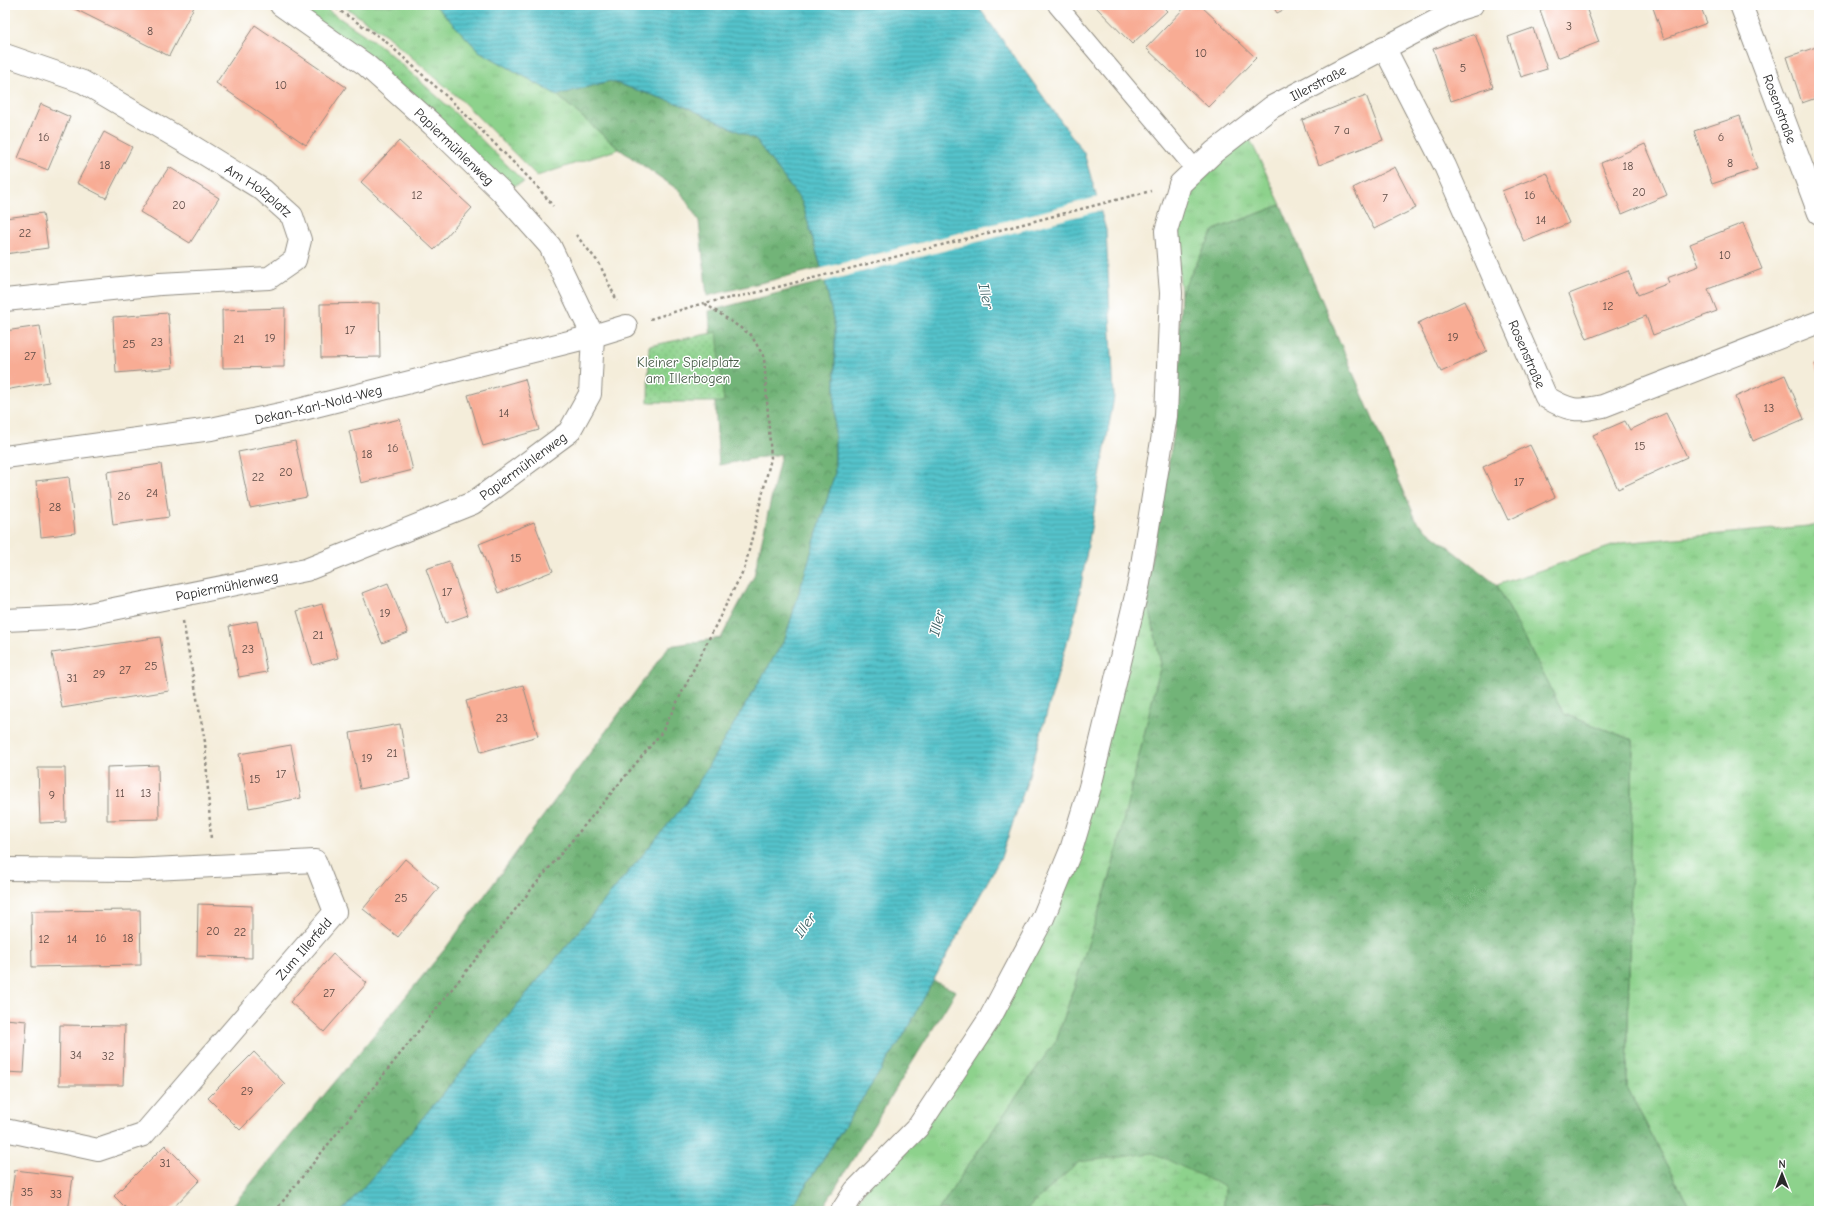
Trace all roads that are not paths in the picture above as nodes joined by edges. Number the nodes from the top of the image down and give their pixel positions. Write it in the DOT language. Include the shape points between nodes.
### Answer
graph roads {
  1 [pos="281,5"];
  2 [pos="1057,5"];
  3 [pos="1742,5"];
  4 [pos="1462,6"];
  5 [pos="1384,47"];
  6 [pos="5,55"];
  7 [pos="1188,177"];
  8 [pos="1819,213"];
  9 [pos="5,300"];
  10 [pos="1819,322"];
  11 [pos="626,326"];
  12 [pos="593,336"];
  13 [pos="5,457"];
  14 [pos="5,620"];
  15 [pos="5,869"];
  16 [pos="5,1130"];
  17 [pos="842,1211"];
  1 -- 12 [label="street, Papiermühlenweg" via="366,65 501,191 550,246"];
  2 -- 7 [label="lane"];
  3 -- 8 [label="street, Rosenstraße"];
  4 -- 5 [label="street, Illerstraße"];
  5 -- 7 [label="street, Illerstraße" via="1272,107 1214,152"];
  5 -- 10 [label="street, Rosenstraße" via="1445,166 1546,397 1564,408 1584,410 1603,406"];
  6 -- 9 [label="street, Am Holzplatz" via="82,82 263,190 292,216 300,240 296,260 269,278 160,284"];
  7 -- 17 [label="street" via="1166,231 1171,293 1166,416 1139,583 1090,787 1071,850 1043,918 990,1018 918,1127 855,1191"];
  11 -- 12 [label="street, Dekan-Karl-Nold-Weg"];
  12 -- 13 [label="street, Dekan-Karl-Nold-Weg" via="299,410 210,429"];
  12 -- 14 [label="street, Papiermühlenweg" via="590,394 569,432 473,503 306,570 74,617"];
  15 -- 16 [label="street, Zum Illerfeld" via="132,870 315,861 335,912 143,1135 98,1150"];
}
